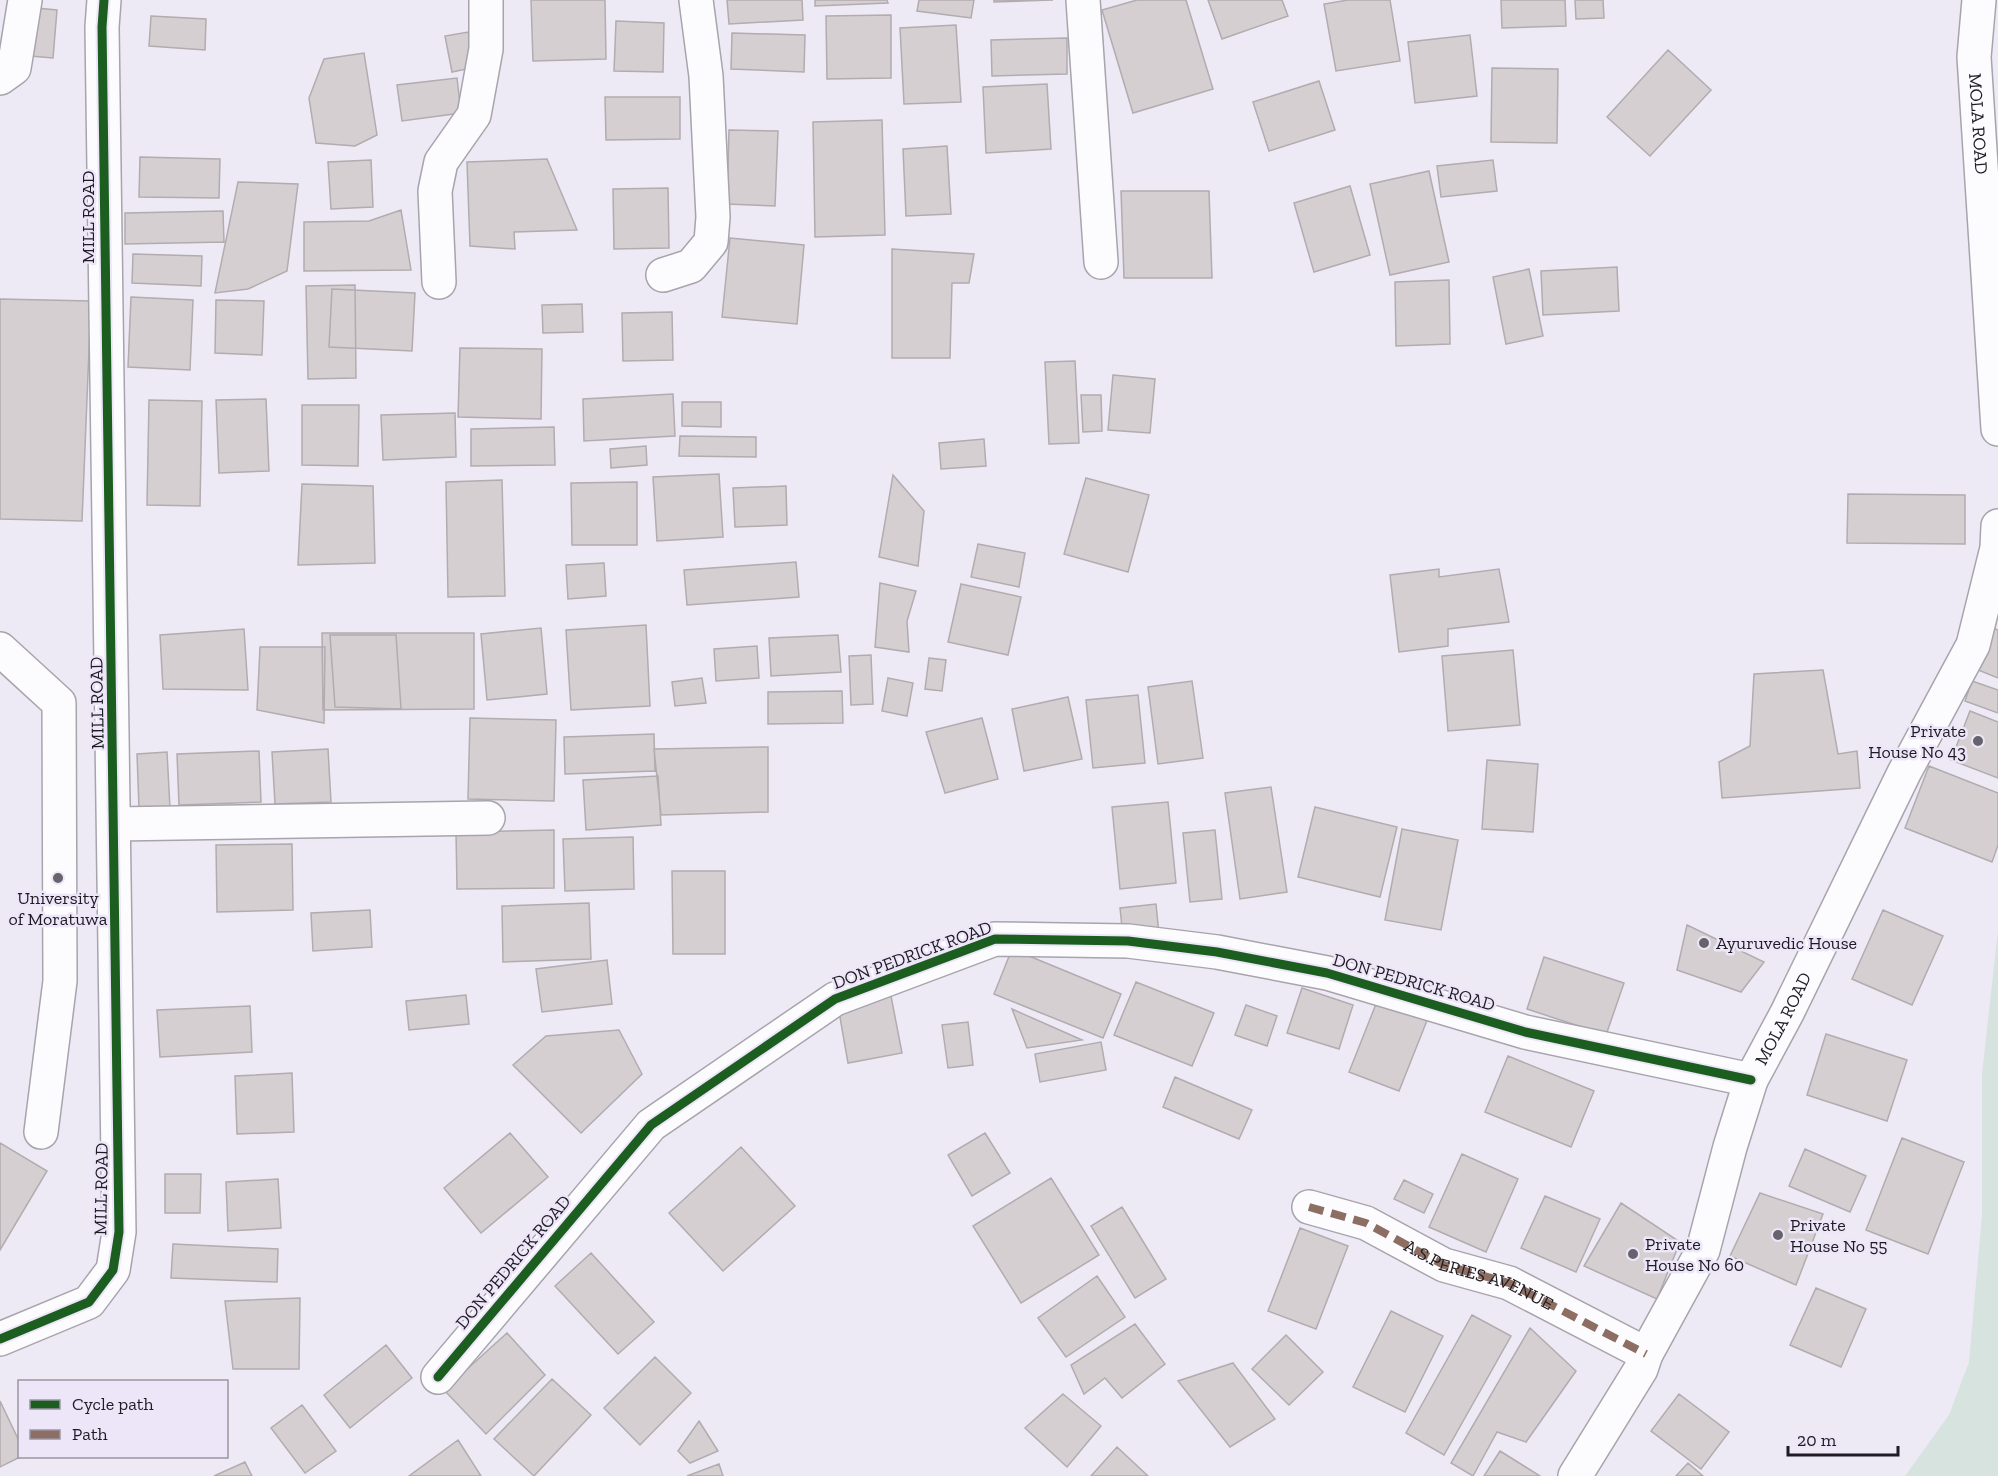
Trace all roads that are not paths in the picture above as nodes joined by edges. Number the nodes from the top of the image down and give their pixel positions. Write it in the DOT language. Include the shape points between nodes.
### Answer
graph roads {
  1 [pos="25,0"];
  2 [pos="104,0"];
  3 [pos="486,0"];
  4 [pos="696,0"];
  5 [pos="1083,0"];
  6 [pos="1979,0"];
  7 [pos="0,78"];
  8 [pos="1101,262"];
  9 [pos="663,275"];
  10 [pos="439,282"];
  11 [pos="1998,429"];
  12 [pos="1998,526"];
  13 [pos="0,649"];
  14 [pos="488,818"];
  15 [pos="115,824"];
  16 [pos="1751,1080"];
  17 [pos="41,1132"];
  18 [pos="1309,1207"];
  19 [pos="0,1338"];
  20 [pos="1646,1354"];
  21 [pos="438,1377"];
  22 [pos="1575,1476"];
  1 -- 7 [label="street" via="14,68"];
  2 -- 15 [label="street, MILL ROAD"];
  3 -- 10 [label="street" via="486,49 474,115 441,162 435,191"];
  4 -- 9 [label="street" via="706,76 711,242 691,266"];
  5 -- 8 [label="street"];
  6 -- 11 [label="street, MOLA ROAD" via="1974,57"];
  12 -- 16 [label="street, MOLA ROAD" via="1997,548 1973,645 1904,772"];
  13 -- 17 [label="street" via="59,703 60,981"];
  14 -- 15 [label="street"];
  15 -- 19 [label="street, MILL ROAD" via="119,1232 112,1270 89,1302"];
  16 -- 20 [label="street, MOLA ROAD" via="1703,1250"];
  16 -- 21 [label="street, DON PEDRICK ROAD" via="1526,1032 1327,973 1217,952 1128,941 995,939 836,999 651,1125"];
  18 -- 20 [label="street, A.S.PERIES AVENUE" via="1366,1223 1444,1265 1509,1283"];
  20 -- 22 [label="street, MOLA ROAD"];
}
